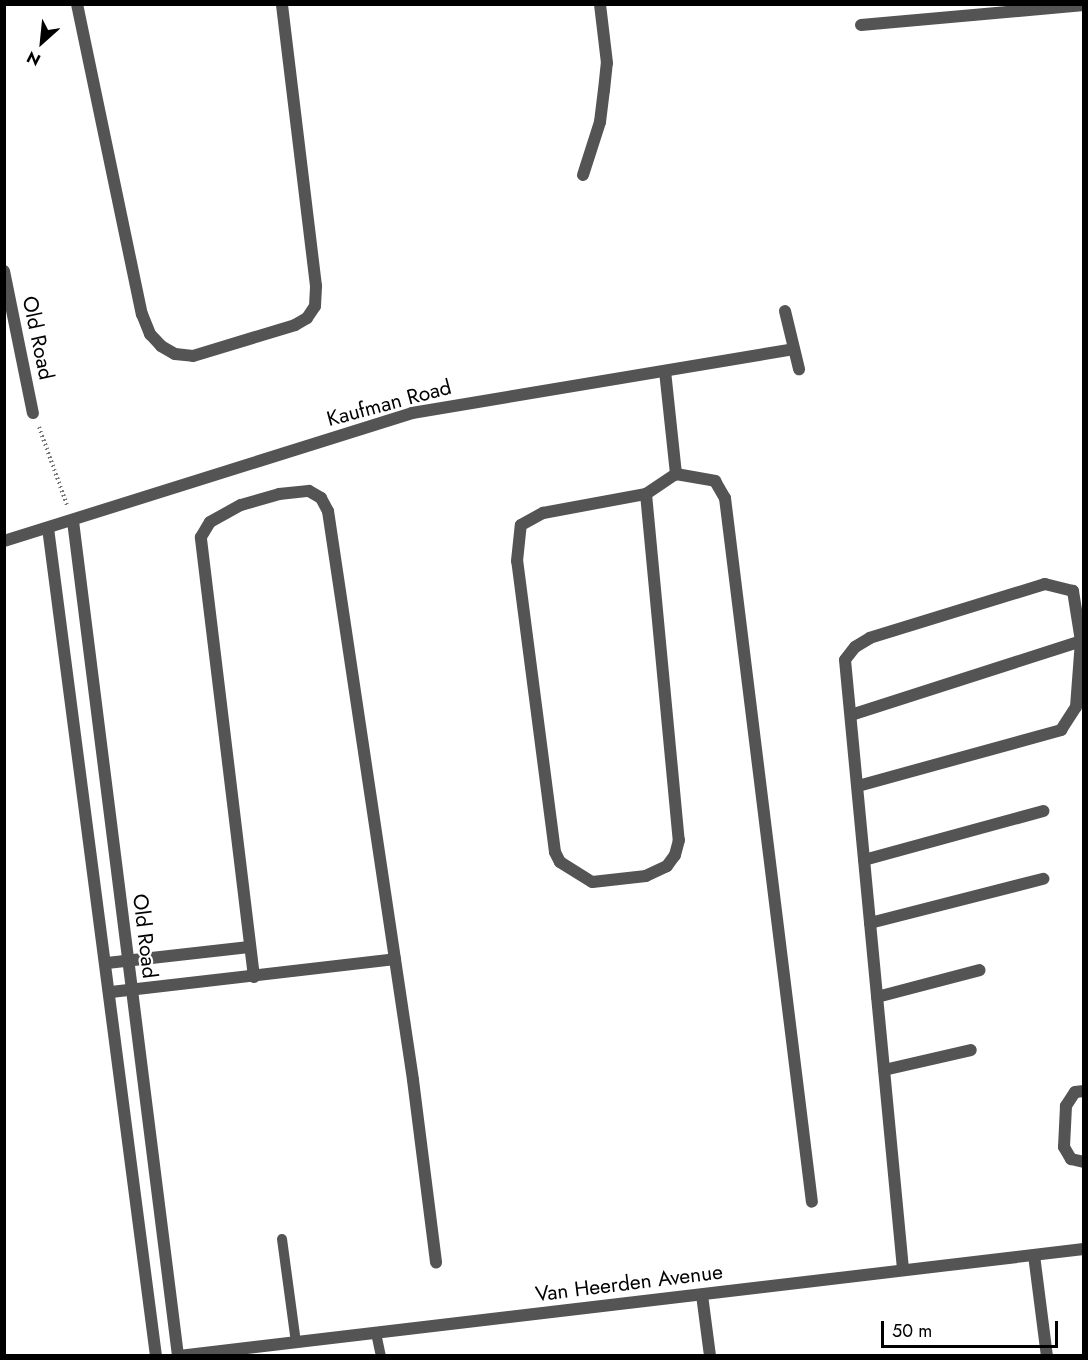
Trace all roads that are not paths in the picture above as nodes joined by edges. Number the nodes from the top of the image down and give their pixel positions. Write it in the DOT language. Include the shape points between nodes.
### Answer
graph roads {
  1 [pos="77,4"];
  2 [pos="282,4"];
  3 [pos="600,4"];
  4 [pos="1083,5"];
  5 [pos="988,8"];
  6 [pos="861,26"];
  7 [pos="583,176"];
  8 [pos="4,271"];
  9 [pos="785,311"];
  10 [pos="794,349"];
  11 [pos="799,369"];
  12 [pos="665,371"];
  13 [pos="33,413"];
  14 [pos="676,474"];
  15 [pos="646,494"];
  16 [pos="73,521"];
  17 [pos="48,528"];
  18 [pos="4,542"];
  19 [pos="1081,641"];
  20 [pos="851,715"];
  21 [pos="858,786"];
  22 [pos="1043,811"];
  23 [pos="864,860"];
  24 [pos="1043,879"];
  25 [pos="870,922"];
  26 [pos="249,946"];
  27 [pos="395,959"];
  28 [pos="128,962"];
  29 [pos="107,963"];
  30 [pos="980,969"];
  31 [pos="254,977"];
  32 [pos="132,990"];
  33 [pos="111,992"];
  34 [pos="877,997"];
  35 [pos="971,1050"];
  36 [pos="884,1070"];
  37 [pos="1083,1091"];
  38 [pos="1083,1162"];
  39 [pos="812,1202"];
  40 [pos="282,1239"];
  41 [pos="1083,1249"];
  42 [pos="1034,1255"];
  43 [pos="436,1263"];
  44 [pos="903,1269"];
  45 [pos="702,1295"];
  46 [pos="376,1333"];
  47 [pos="297,1342"];
  48 [pos="156,1356"];
  49 [pos="178,1356"];
  50 [pos="381,1356"];
  51 [pos="710,1356"];
  52 [pos="1047,1356"];
  1 -- 2 [label="street" via="142,314 150,334 161,346 175,354 193,356 295,325 308,318 315,306 316,286"];
  3 -- 7 [label="street" via="607,63 600,122"];
  4 -- 5 [label="street"];
  5 -- 6 [label="street"];
  8 -- 13 [label="street, Old Road"];
  9 -- 10 [label="street"];
  10 -- 11 [label="street"];
  10 -- 12 [label="street, Kaufman Road"];
  12 -- 14 [label="street"];
  12 -- 16 [label="street, Kaufman Road" via="412,414"];
  14 -- 15 [label="street"];
  14 -- 39 [label="street" via="715,481 725,498"];
  15 -- 15 [label="street" via="679,840 675,855 657,872 592,882 560,862 555,852 517,539 521,525 532,517"];
  16 -- 17 [label="street, Kaufman Road"];
  16 -- 28 [label="street, Old Road"];
  17 -- 18 [label="street, Kaufman Road"];
  17 -- 29 [label="street, Old Road"];
  19 -- 20 [label="street"];
  19 -- 20 [label="street" via="1073,591 1045,584 870,638 855,647 845,660"];
  19 -- 21 [label="street" via="1076,707 1061,730"];
  20 -- 21 [label="street"];
  21 -- 23 [label="street"];
  22 -- 23 [label="street"];
  23 -- 25 [label="street"];
  24 -- 25 [label="street"];
  25 -- 34 [label="street"];
  26 -- 27 [label="street" via="228,737 201,537 210,522 241,505 279,494 309,491 321,498 328,511"];
  26 -- 28 [label="street"];
  26 -- 31 [label="street"];
  27 -- 31 [label="street"];
  27 -- 43 [label="street"];
  28 -- 29 [label="street"];
  28 -- 32 [label="street, Old Road"];
  29 -- 33 [label="street, Old Road"];
  30 -- 34 [label="street"];
  31 -- 32 [label="street"];
  32 -- 33 [label="street"];
  32 -- 49 [label="street, Old Road"];
  33 -- 48 [label="street, Old Road"];
  34 -- 36 [label="street"];
  35 -- 36 [label="street"];
  36 -- 44 [label="street"];
  37 -- 38 [label="street" via="1075,1092 1066,1106 1064,1148 1071,1159"];
  40 -- 47 [label="lane"];
  41 -- 42 [label="street, Van Heerden Avenue"];
  42 -- 44 [label="street, Van Heerden Avenue"];
  42 -- 52 [label="street"];
  44 -- 45 [label="street, Van Heerden Avenue"];
  45 -- 46 [label="street, Van Heerden Avenue"];
  45 -- 51 [label="street"];
  46 -- 47 [label="street, Van Heerden Avenue"];
  46 -- 50 [label="lane"];
  47 -- 49 [label="street, Van Heerden Avenue"];
}
